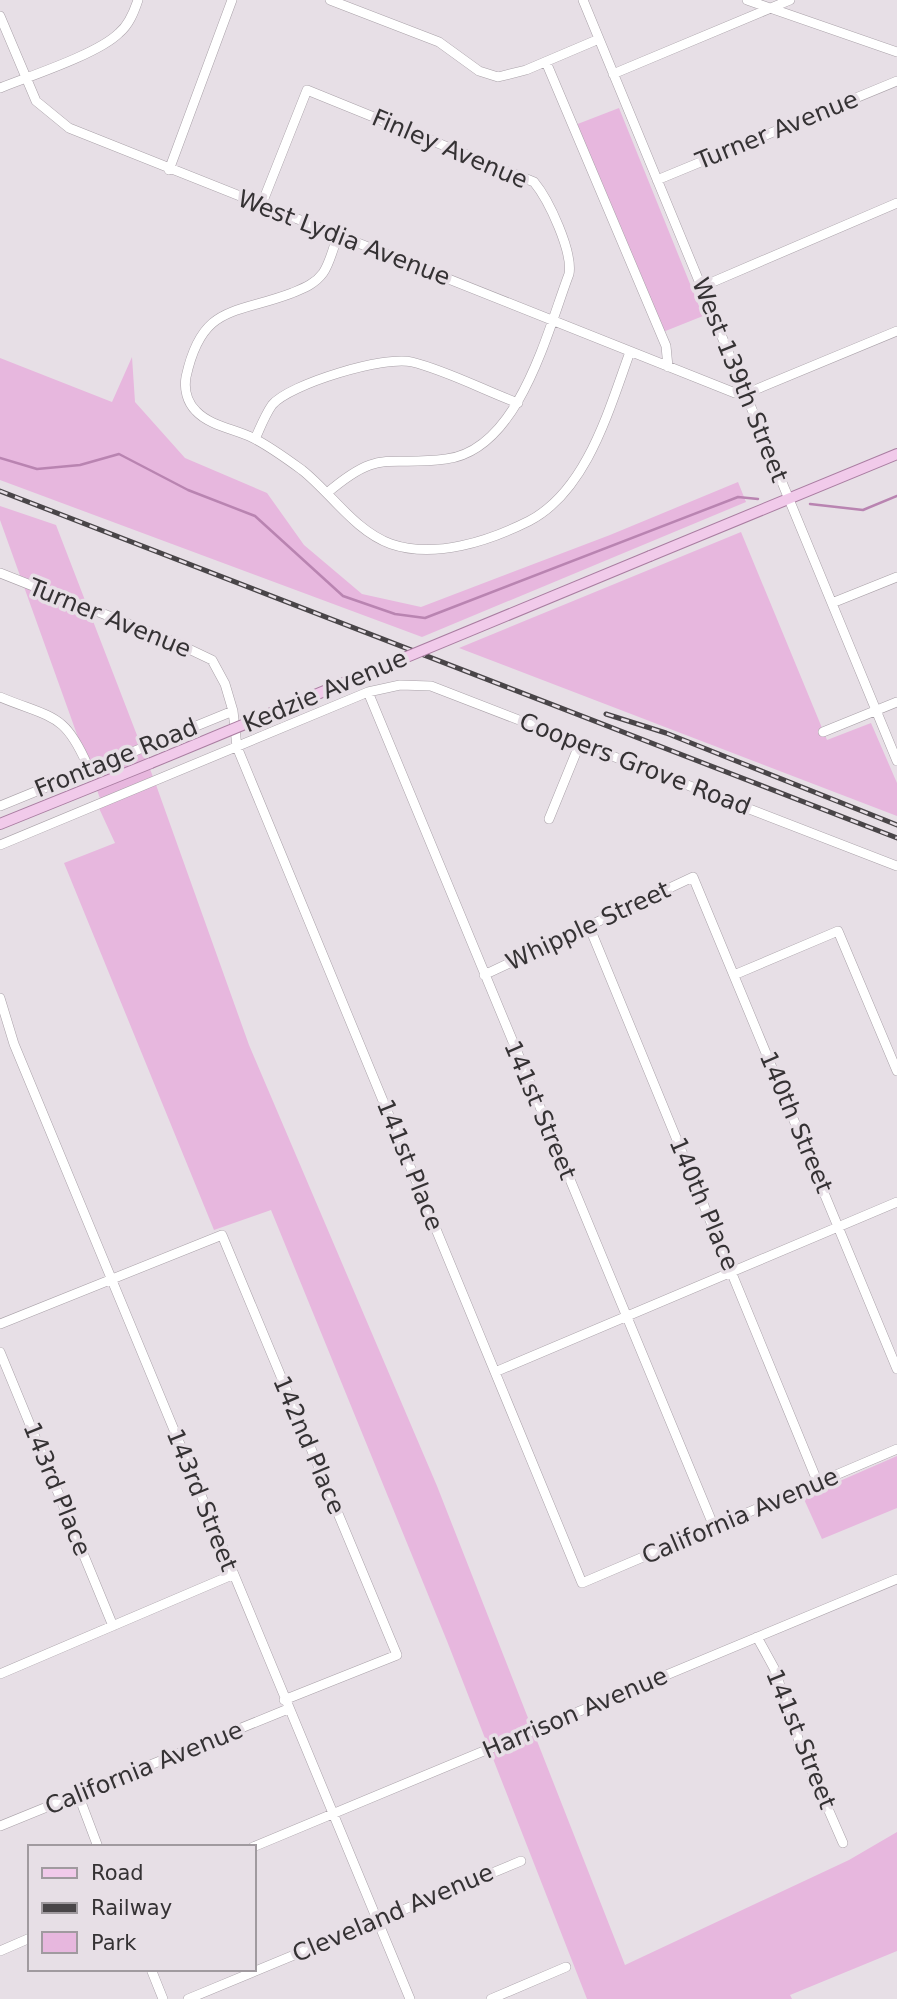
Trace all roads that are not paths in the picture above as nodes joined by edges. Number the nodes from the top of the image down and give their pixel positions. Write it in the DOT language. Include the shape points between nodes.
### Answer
graph roads {
  1 [pos="138,0"];
  2 [pos="232,0"];
  3 [pos="330,0"];
  4 [pos="583,0"];
  5 [pos="747,0"];
  6 [pos="790,0"];
  7 [pos="771,8"];
  8 [pos="0,16"];
  9 [pos="599,39"];
  10 [pos="897,52"];
  11 [pos="546,62"];
  12 [pos="613,74"];
  13 [pos="25,78"];
  14 [pos="897,81"];
  15 [pos="0,88"];
  16 [pos="169,170"];
  17 [pos="657,180"];
  18 [pos="897,203"];
  19 [pos="261,206"];
  20 [pos="338,234"];
  21 [pos="701,287"];
  22 [pos="551,319"];
  23 [pos="897,331"];
  24 [pos="630,352"];
  25 [pos="668,367"];
  26 [pos="746,394"];
  27 [pos="517,403"];
  28 [pos="254,439"];
  29 [pos="897,454"];
  30 [pos="327,493"];
  31 [pos="789,499"];
  32 [pos="0,573"];
  33 [pos="897,577"];
  34 [pos="832,603"];
  35 [pos="368,692"];
  36 [pos="0,697"];
  37 [pos="897,702"];
  38 [pos="233,710"];
  39 [pos="876,710"];
  40 [pos="823,732"];
  41 [pos="580,743"];
  42 [pos="237,747"];
  43 [pos="897,761"];
  44 [pos="89,769"];
  45 [pos="0,806"];
  46 [pos="548,819"];
  47 [pos="0,824"];
  48 [pos="0,845"];
  49 [pos="897,866"];
  50 [pos="693,877"];
  51 [pos="589,926"];
  52 [pos="484,975"];
  53 [pos="734,975"];
  54 [pos="0,998"];
  55 [pos="897,1071"];
  56 [pos="897,1202"];
  57 [pos="839,1227"];
  58 [pos="732,1271"];
  59 [pos="112,1277"];
  60 [pos="625,1317"];
  61 [pos="0,1324"];
  62 [pos="0,1352"];
  63 [pos="897,1369"];
  64 [pos="495,1372"];
  65 [pos="897,1449"];
  66 [pos="818,1483"];
  67 [pos="713,1527"];
  68 [pos="232,1575"];
  69 [pos="897,1579"];
  70 [pos="582,1583"];
  71 [pos="113,1626"];
  72 [pos="757,1637"];
  73 [pos="397,1655"];
  74 [pos="0,1674"];
  75 [pos="286,1705"];
  76 [pos="78,1794"];
  77 [pos="333,1814"];
  78 [pos="0,1826"];
  79 [pos="843,1843"];
  80 [pos="97,1845"];
  81 [pos="256,1846"];
  82 [pos="521,1861"];
  83 [pos="376,1920"];
  84 [pos="28,1939"];
  85 [pos="0,1951"];
  86 [pos="566,1967"];
  87 [pos="256,1970"];
  88 [pos="151,1971"];
  89 [pos="255,1971"];
  90 [pos="163,1999"];
  91 [pos="188,1999"];
  92 [pos="410,1999"];
  93 [pos="491,1999"];
  1 -- 13 [label="street" via="119,34"];
  2 -- 16 [label="street"];
  3 -- 11 [label="street" via="439,42 479,71 498,77"];
  4 -- 9 [label="street, West 139th Street"];
  5 -- 7 [label="street"];
  6 -- 7 [label="street"];
  7 -- 10 [label="street"];
  7 -- 12 [label="street"];
  8 -- 13 [label="street, West Lydia Avenue"];
  9 -- 11 [label="street"];
  9 -- 12 [label="street, West 139th Street"];
  11 -- 25 [label="street" via="666,346"];
  12 -- 17 [label="street, West 139th Street"];
  13 -- 15 [label="street"];
  13 -- 16 [label="street, West Lydia Avenue" via="36,101 52,118"];
  14 -- 17 [label="street, Turner Avenue"];
  16 -- 19 [label="street, West Lydia Avenue"];
  17 -- 21 [label="street, West 139th Street"];
  18 -- 21 [label="street"];
  19 -- 20 [label="street, West Lydia Avenue"];
  19 -- 22 [label="street, Finley Avenue" via="307,90 534,182 546,200 569,263"];
  20 -- 22 [label="street, West Lydia Avenue"];
  20 -- 28 [label="street" via="323,272 310,286 223,314 201,334 186,379 187,398 206,419"];
  21 -- 26 [label="street, West 139th Street"];
  22 -- 24 [label="street, West Lydia Avenue"];
  22 -- 27 [label="street, Finley Avenue"];
  23 -- 26 [label="street"];
  24 -- 25 [label="street, West Lydia Avenue"];
  24 -- 30 [label="street" via="582,469 531,520 497,535 446,548 416,549 390,543 366,530"];
  25 -- 26 [label="street, West Lydia Avenue"];
  26 -- 31 [label="street, West 139th Street"];
  27 -- 28 [label="street" via="412,362 393,359 287,393 272,405"];
  27 -- 30 [label="street, Finley Avenue" via="498,431 472,451 448,459 370,463"];
  28 -- 30 [label="street"];
  29 -- 31 [label="main road, Kedzie Avenue"];
  31 -- 34 [label="street, West 139th Street"];
  31 -- 47 [label="main road, Kedzie Avenue, bridge"];
  32 -- 38 [label="street, Turner Avenue" via="212,660"];
  33 -- 34 [label="street"];
  34 -- 39 [label="street, West 139th Street"];
  35 -- 41 [label="street, Coopers Grove Road" via="400,685 430,686"];
  35 -- 42 [label="street, Coopers Grove Road"];
  35 -- 52 [label="street, 141st Street"];
  36 -- 44 [label="street" via="65,725"];
  37 -- 39 [label="street"];
  38 -- 42 [label="street, Turner Avenue"];
  38 -- 44 [label="street, Frontage Road"];
  39 -- 40 [label="street"];
  39 -- 43 [label="street, West 139th Street"];
  41 -- 46 [label="street"];
  41 -- 49 [label="street, Coopers Grove Road"];
  42 -- 48 [label="street, Coopers Grove Road"];
  42 -- 64 [label="street, 141st Place"];
  44 -- 45 [label="street, Frontage Road"];
  50 -- 51 [label="street, Whipple Street"];
  50 -- 53 [label="street, 140th Street"];
  51 -- 52 [label="street, Whipple Street"];
  51 -- 58 [label="street, 140th Place"];
  52 -- 60 [label="street, 141st Street"];
  53 -- 55 [label="street" via="838,932"];
  53 -- 57 [label="street, 140th Street"];
  54 -- 59 [label="street, 143rd Street" via="14,1044"];
  56 -- 57 [label="street"];
  57 -- 58 [label="street"];
  57 -- 63 [label="street, 140th Street"];
  58 -- 60 [label="street"];
  58 -- 66 [label="street, 140th Place"];
  59 -- 61 [label="street"];
  59 -- 68 [label="street, 143rd Street"];
  59 -- 73 [label="street, 142nd Place" via="222,1234"];
  60 -- 64 [label="street"];
  60 -- 67 [label="street, 141st Street"];
  62 -- 71 [label="street, 143rd Place"];
  64 -- 70 [label="street, 141st Place"];
  65 -- 66 [label="street, California Avenue"];
  66 -- 67 [label="street, California Avenue"];
  67 -- 70 [label="street, California Avenue"];
  68 -- 71 [label="street"];
  68 -- 75 [label="street, 143rd Street"];
  69 -- 72 [label="street, Harrison Avenue"];
  71 -- 74 [label="street"];
  72 -- 77 [label="street, Harrison Avenue"];
  72 -- 79 [label="street, 141st Street" via="774,1668 801,1747"];
  73 -- 75 [label="street, California Avenue"];
  75 -- 76 [label="street, California Avenue"];
  75 -- 77 [label="street, 143rd Street"];
  76 -- 78 [label="street, California Avenue"];
  76 -- 80 [label="street"];
  77 -- 81 [label="street, Harrison Avenue"];
  77 -- 83 [label="street, 143rd Street"];
  82 -- 83 [label="street, Cleveland Avenue"];
  83 -- 87 [label="street, Cleveland Avenue"];
  83 -- 92 [label="street, 143rd Street"];
  84 -- 85 [label="street"];
  86 -- 93 [label="street"];
  88 -- 90 [label="street"];
  89 -- 91 [label="street, Cleveland Avenue"];
}
